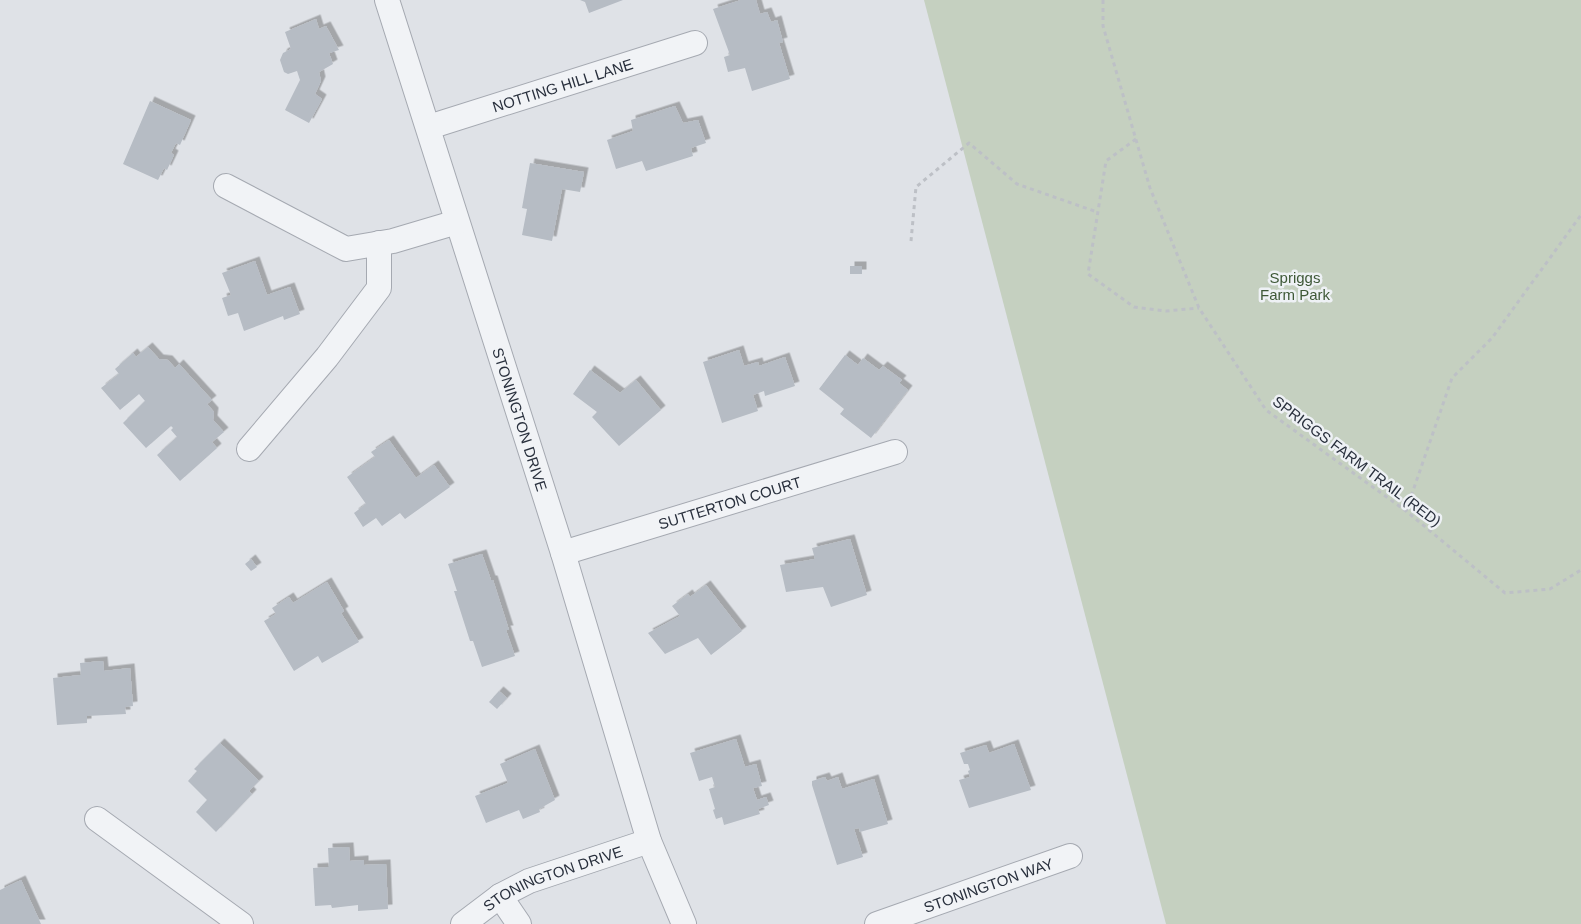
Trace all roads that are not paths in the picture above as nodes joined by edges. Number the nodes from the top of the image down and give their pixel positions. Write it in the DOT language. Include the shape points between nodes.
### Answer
graph roads {
  1 [pos="387,0"];
  2 [pos="695,43"];
  3 [pos="429,127"];
  4 [pos="226,186"];
  5 [pos="457,222"];
  6 [pos="379,243"];
  7 [pos="249,449"];
  8 [pos="895,452"];
  9 [pos="563,553"];
  10 [pos="97,819"];
  11 [pos="649,841"];
  12 [pos="1070,856"];
  13 [pos="500,896"];
  14 [pos="241,924"];
  15 [pos="464,924"];
  16 [pos="519,924"];
  17 [pos="684,924"];
  18 [pos="877,924"];
  1 -- 3 [label="street, STONINGTON DRIVE"];
  2 -- 3 [label="street, NOTTING HILL LANE"];
  3 -- 5 [label="street, STONINGTON DRIVE"];
  4 -- 6 [label="street" via="346,249"];
  5 -- 6 [label="street"];
  5 -- 9 [label="street, STONINGTON DRIVE"];
  6 -- 7 [label="street" via="379,288"];
  8 -- 9 [label="street, SUTTERTON COURT"];
  9 -- 11 [label="street, STONINGTON DRIVE"];
  10 -- 14 [label="street"];
  11 -- 13 [label="street, STONINGTON DRIVE" via="530,881"];
  11 -- 17 [label="street, STONINGTON DRIVE"];
  12 -- 18 [label="street, STONINGTON WAY"];
  13 -- 15 [label="street, STONINGTON DRIVE"];
  13 -- 16 [label="street"];
}
